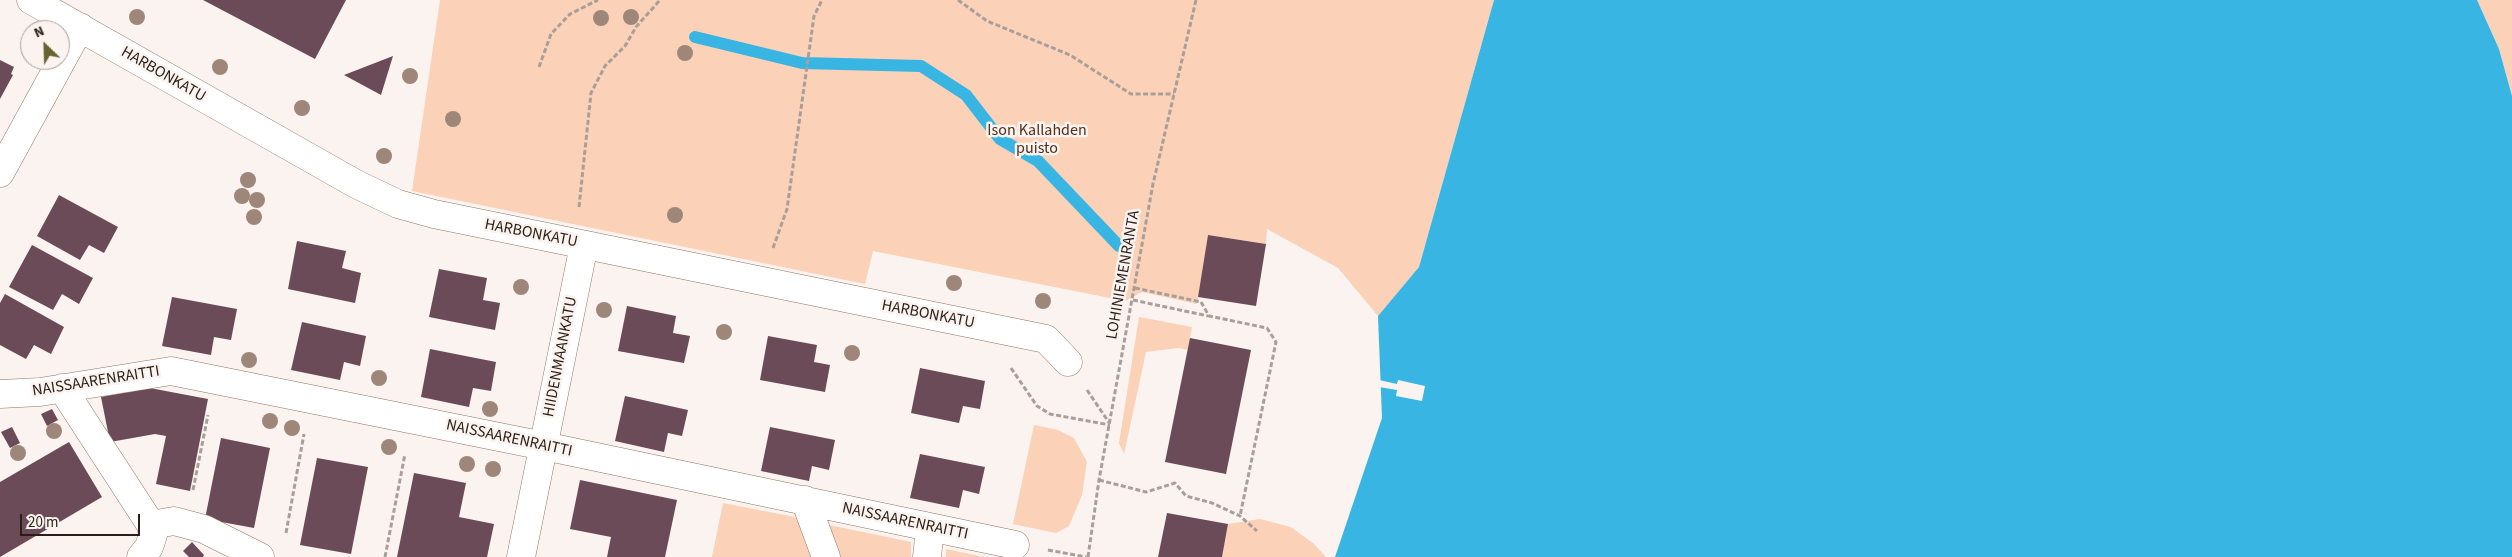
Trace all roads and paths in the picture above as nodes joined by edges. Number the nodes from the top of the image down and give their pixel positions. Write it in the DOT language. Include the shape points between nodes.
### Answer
graph roads {
  1 [pos="31,0"];
  2 [pos="598,0"];
  3 [pos="660,0"];
  4 [pos="822,0"];
  5 [pos="958,0"];
  6 [pos="1196,0"];
  7 [pos="80,27"];
  8 [pos="539,67"];
  9 [pos="1174,94"];
  10 [pos="0,173"];
  11 [pos="584,245"];
  12 [pos="760,281"];
  13 [pos="1135,288"];
  14 [pos="1133,300"];
  15 [pos="1209,316"];
  16 [pos="1068,362"];
  17 [pos="1008,366"];
  18 [pos="62,388"];
  19 [pos="0,394"];
  20 [pos="1096,402"];
  21 [pos="1110,425"];
  22 [pos="302,442"];
  23 [pos="544,446"];
  24 [pos="201,450"];
  25 [pos="404,462"];
  26 [pos="1099,480"];
  27 [pos="192,497"];
  28 [pos="805,500"];
  29 [pos="1240,516"];
  30 [pos="151,525"];
  31 [pos="287,528"];
  32 [pos="930,528"];
  33 [pos="1257,531"];
  34 [pos="1015,545"];
  35 [pos="141,557"];
  36 [pos="260,557"];
  37 [pos="385,557"];
  38 [pos="521,557"];
  39 [pos="826,557"];
  40 [pos="927,557"];
  41 [pos="1088,557"];
  1 -- 7 [label="street, HARBONKATU"];
  2 -- 8 [label="path" via="570,14 551,34"];
  3 -- 11 [label="path" via="636,27 625,46 605,66 591,93 577,222"];
  4 -- 12 [label="path" via="814,16 787,209"];
  5 -- 9 [label="path" via="987,21 1070,55 1131,94"];
  6 -- 9 [label="path, LOHINIEMENRANTA"];
  7 -- 10 [label="street"];
  7 -- 11 [label="street, HARBONKATU" via="356,184 398,204"];
  9 -- 13 [label="path, LOHINIEMENRANTA" via="1153,184"];
  11 -- 12 [label="street, HARBONKATU"];
  11 -- 23 [label="street, HIIDENMAANKATU"];
  12 -- 16 [label="street, HARBONKATU" via="1046,339"];
  13 -- 14 [label="path, LOHINIEMENRANTA"];
  13 -- 15 [label="path" via="1201,302"];
  14 -- 15 [label="path"];
  14 -- 21 [label="path, LOHINIEMENRANTA"];
  15 -- 29 [label="path" via="1267,328 1276,342"];
  17 -- 21 [label="path" via="1038,406 1050,414"];
  18 -- 19 [label="street, NAISSAARENRAITTI"];
  18 -- 23 [label="street, NAISSAARENRAITTI" via="171,371"];
  18 -- 30 [label="street"];
  20 -- 21 [label="path"];
  21 -- 26 [label="path, LOHINIEMENRANTA"];
  22 -- 31 [label="path"];
  23 -- 28 [label="street, NAISSAARENRAITTI"];
  23 -- 38 [label="street, HIIDENMAANKATU"];
  24 -- 27 [label="path"];
  25 -- 37 [label="path"];
  26 -- 29 [label="path" via="1146,492 1175,483 1186,496"];
  26 -- 41 [label="path, LOHINIEMENRANTA"];
  28 -- 32 [label="street, NAISSAARENRAITTI"];
  28 -- 39 [label="street"];
  29 -- 33 [label="path"];
  30 -- 35 [label="street" via="153,535"];
  30 -- 36 [label="street" via="174,521 204,529"];
  32 -- 34 [label="street, NAISSAARENRAITTI"];
  32 -- 40 [label="street"];
}
